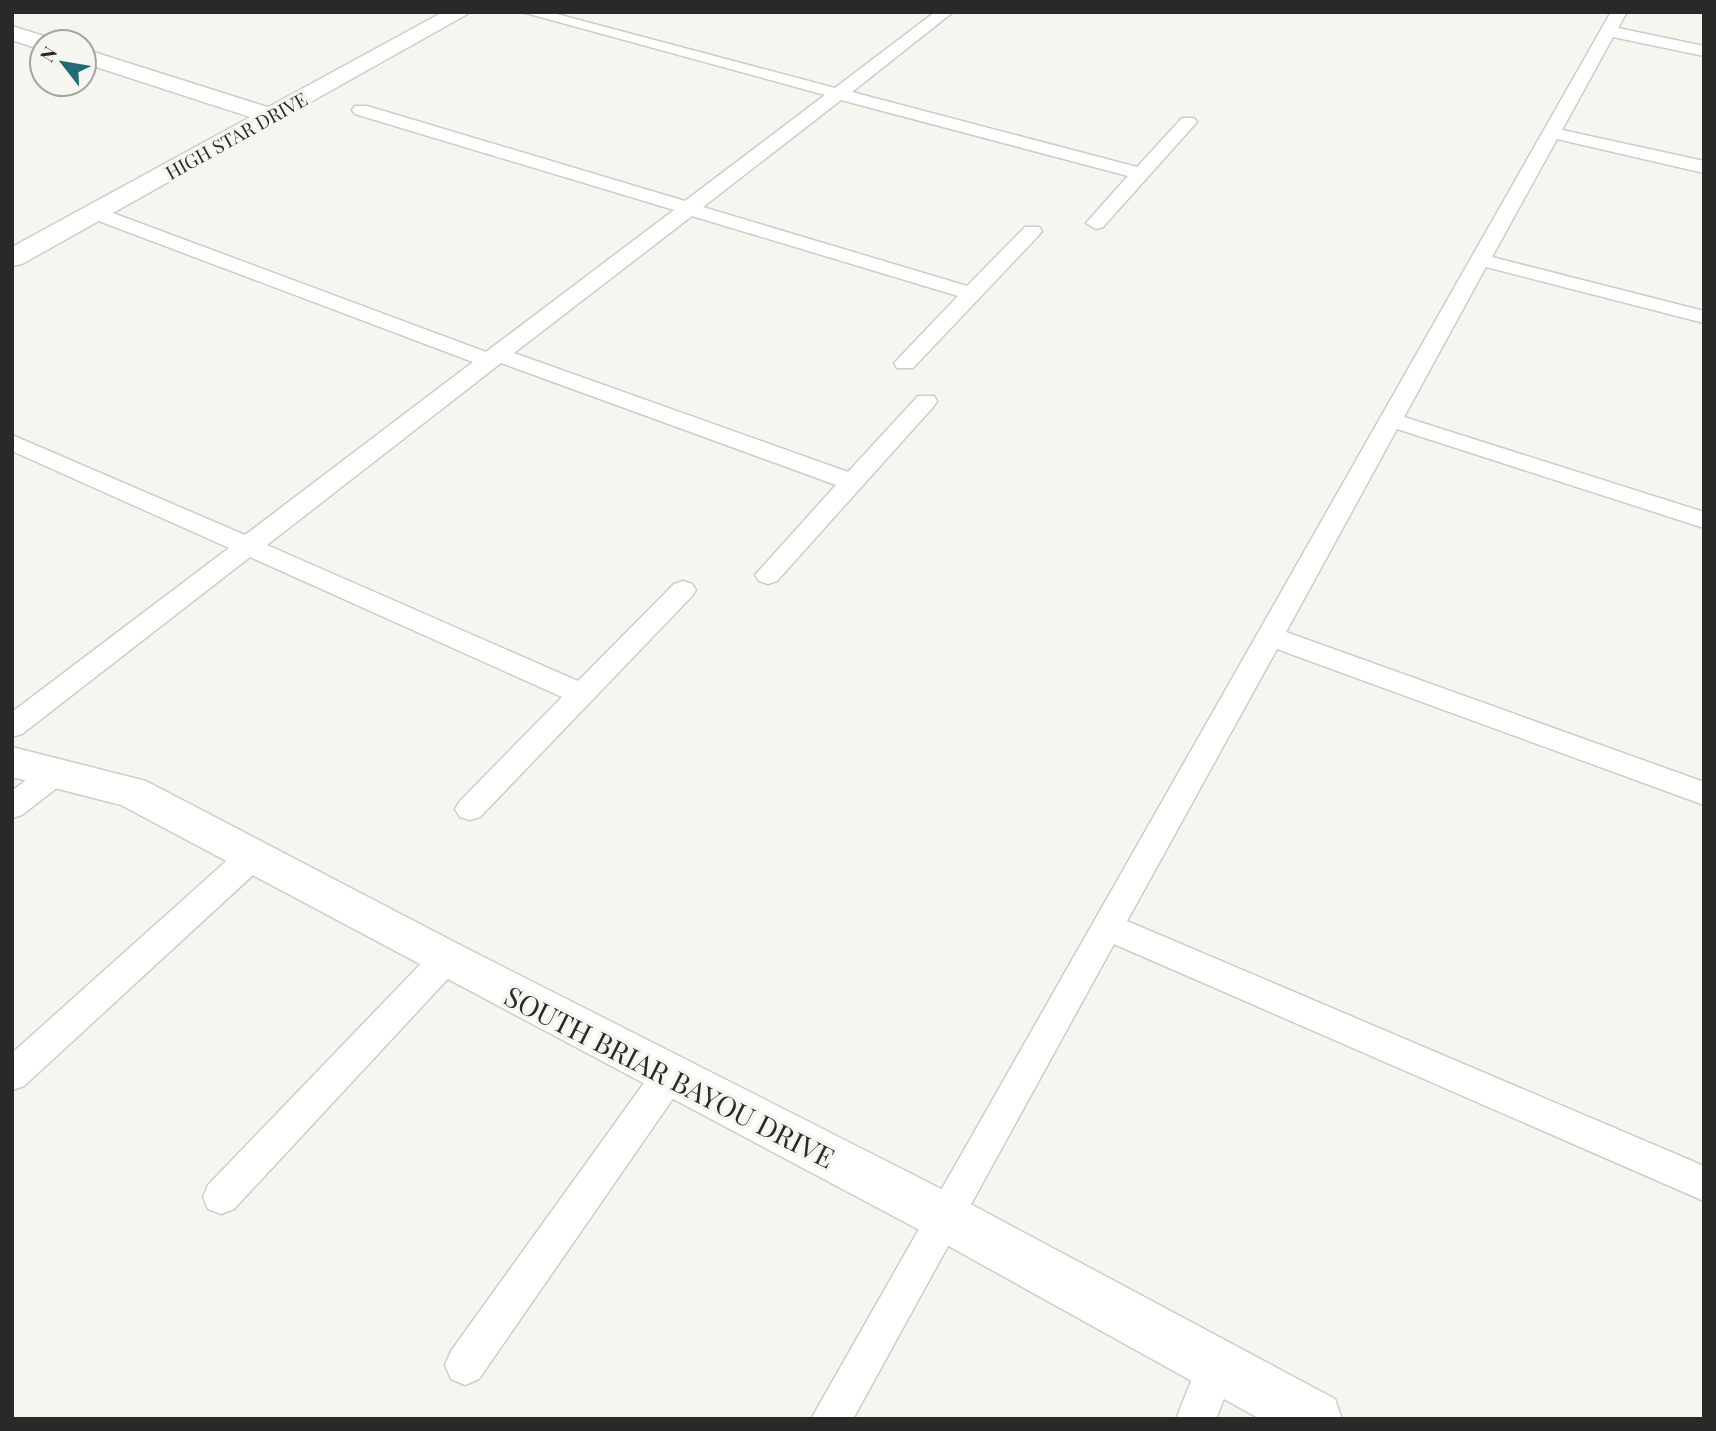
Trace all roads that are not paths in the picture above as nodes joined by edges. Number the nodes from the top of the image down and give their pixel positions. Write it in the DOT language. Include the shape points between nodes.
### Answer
graph roads {
  1 [pos="460,12"];
  2 [pos="530,12"];
  3 [pos="945,12"];
  4 [pos="1614,22"];
  5 [pos="1704,51"];
  6 [pos="98,60"];
  7 [pos="839,93"];
  8 [pos="361,110"];
  9 [pos="271,116"];
  10 [pos="1188,122"];
  11 [pos="1552,133"];
  12 [pos="1704,167"];
  13 [pos="1141,174"];
  14 [pos="691,207"];
  15 [pos="95,213"];
  16 [pos="1096,223"];
  17 [pos="1032,231"];
  18 [pos="12,258"];
  19 [pos="1481,260"];
  20 [pos="972,294"];
  21 [pos="1704,317"];
  22 [pos="494,358"];
  23 [pos="905,363"];
  24 [pos="926,401"];
  25 [pos="1391,420"];
  26 [pos="12,442"];
  27 [pos="852,482"];
  28 [pos="1704,520"];
  29 [pos="248,547"];
  30 [pos="768,575"];
  31 [pos="683,590"];
  32 [pos="1270,636"];
  33 [pos="581,694"];
  34 [pos="12,727"];
  35 [pos="12,762"];
  36 [pos="57,772"];
  37 [pos="1704,794"];
  38 [pos="12,807"];
  39 [pos="470,808"];
  40 [pos="253,856"];
  41 [pos="1107,927"];
  42 [pos="446,959"];
  43 [pos="12,1075"];
  44 [pos="669,1076"];
  45 [pos="1704,1184"];
  46 [pos="221,1197"];
  47 [pos="944,1217"];
  48 [pos="466,1365"];
  49 [pos="1217,1365"];
  50 [pos="831,1419"];
  51 [pos="1195,1419"];
  52 [pos="1315,1419"];
  1 -- 9 [label="street, HIGH STAR DRIVE"];
  2 -- 7 [label="lane"];
  3 -- 7 [label="lane"];
  4 -- 5 [label="lane"];
  4 -- 11 [label="lane"];
  6 -- 9 [label="street"];
  7 -- 13 [label="lane"];
  7 -- 14 [label="lane"];
  8 -- 14 [label="lane"];
  9 -- 15 [label="street, HIGH STAR DRIVE"];
  10 -- 13 [label="lane"];
  11 -- 12 [label="lane"];
  11 -- 19 [label="lane"];
  13 -- 16 [label="lane"];
  14 -- 20 [label="lane"];
  14 -- 22 [label="lane"];
  15 -- 18 [label="street, HIGH STAR DRIVE"];
  15 -- 22 [label="lane"];
  17 -- 20 [label="lane"];
  19 -- 21 [label="lane"];
  19 -- 25 [label="lane"];
  20 -- 23 [label="lane"];
  22 -- 27 [label="lane"];
  22 -- 29 [label="lane"];
  24 -- 27 [label="lane"];
  25 -- 28 [label="lane"];
  25 -- 32 [label="lane"];
  26 -- 29 [label="lane"];
  27 -- 30 [label="lane"];
  29 -- 33 [label="lane"];
  29 -- 34 [label="lane"];
  31 -- 33 [label="lane"];
  32 -- 37 [label="lane"];
  32 -- 41 [label="lane"];
  33 -- 39 [label="lane"];
  35 -- 36 [label="street, SOUTH BRIAR BAYOU DRIVE"];
  36 -- 38 [label="lane"];
  36 -- 40 [label="street, SOUTH BRIAR BAYOU DRIVE" via="132,792"];
  40 -- 42 [label="street, SOUTH BRIAR BAYOU DRIVE"];
  40 -- 43 [label="lane"];
  41 -- 45 [label="lane"];
  41 -- 47 [label="lane"];
  42 -- 44 [label="street, SOUTH BRIAR BAYOU DRIVE"];
  42 -- 46 [label="lane"];
  44 -- 47 [label="street, SOUTH BRIAR BAYOU DRIVE"];
  44 -- 48 [label="lane"];
  47 -- 49 [label="street, SOUTH BRIAR BAYOU DRIVE"];
  47 -- 50 [label="lane"];
  49 -- 51 [label="lane"];
  49 -- 52 [label="street, SOUTH BRIAR BAYOU DRIVE"];
}
